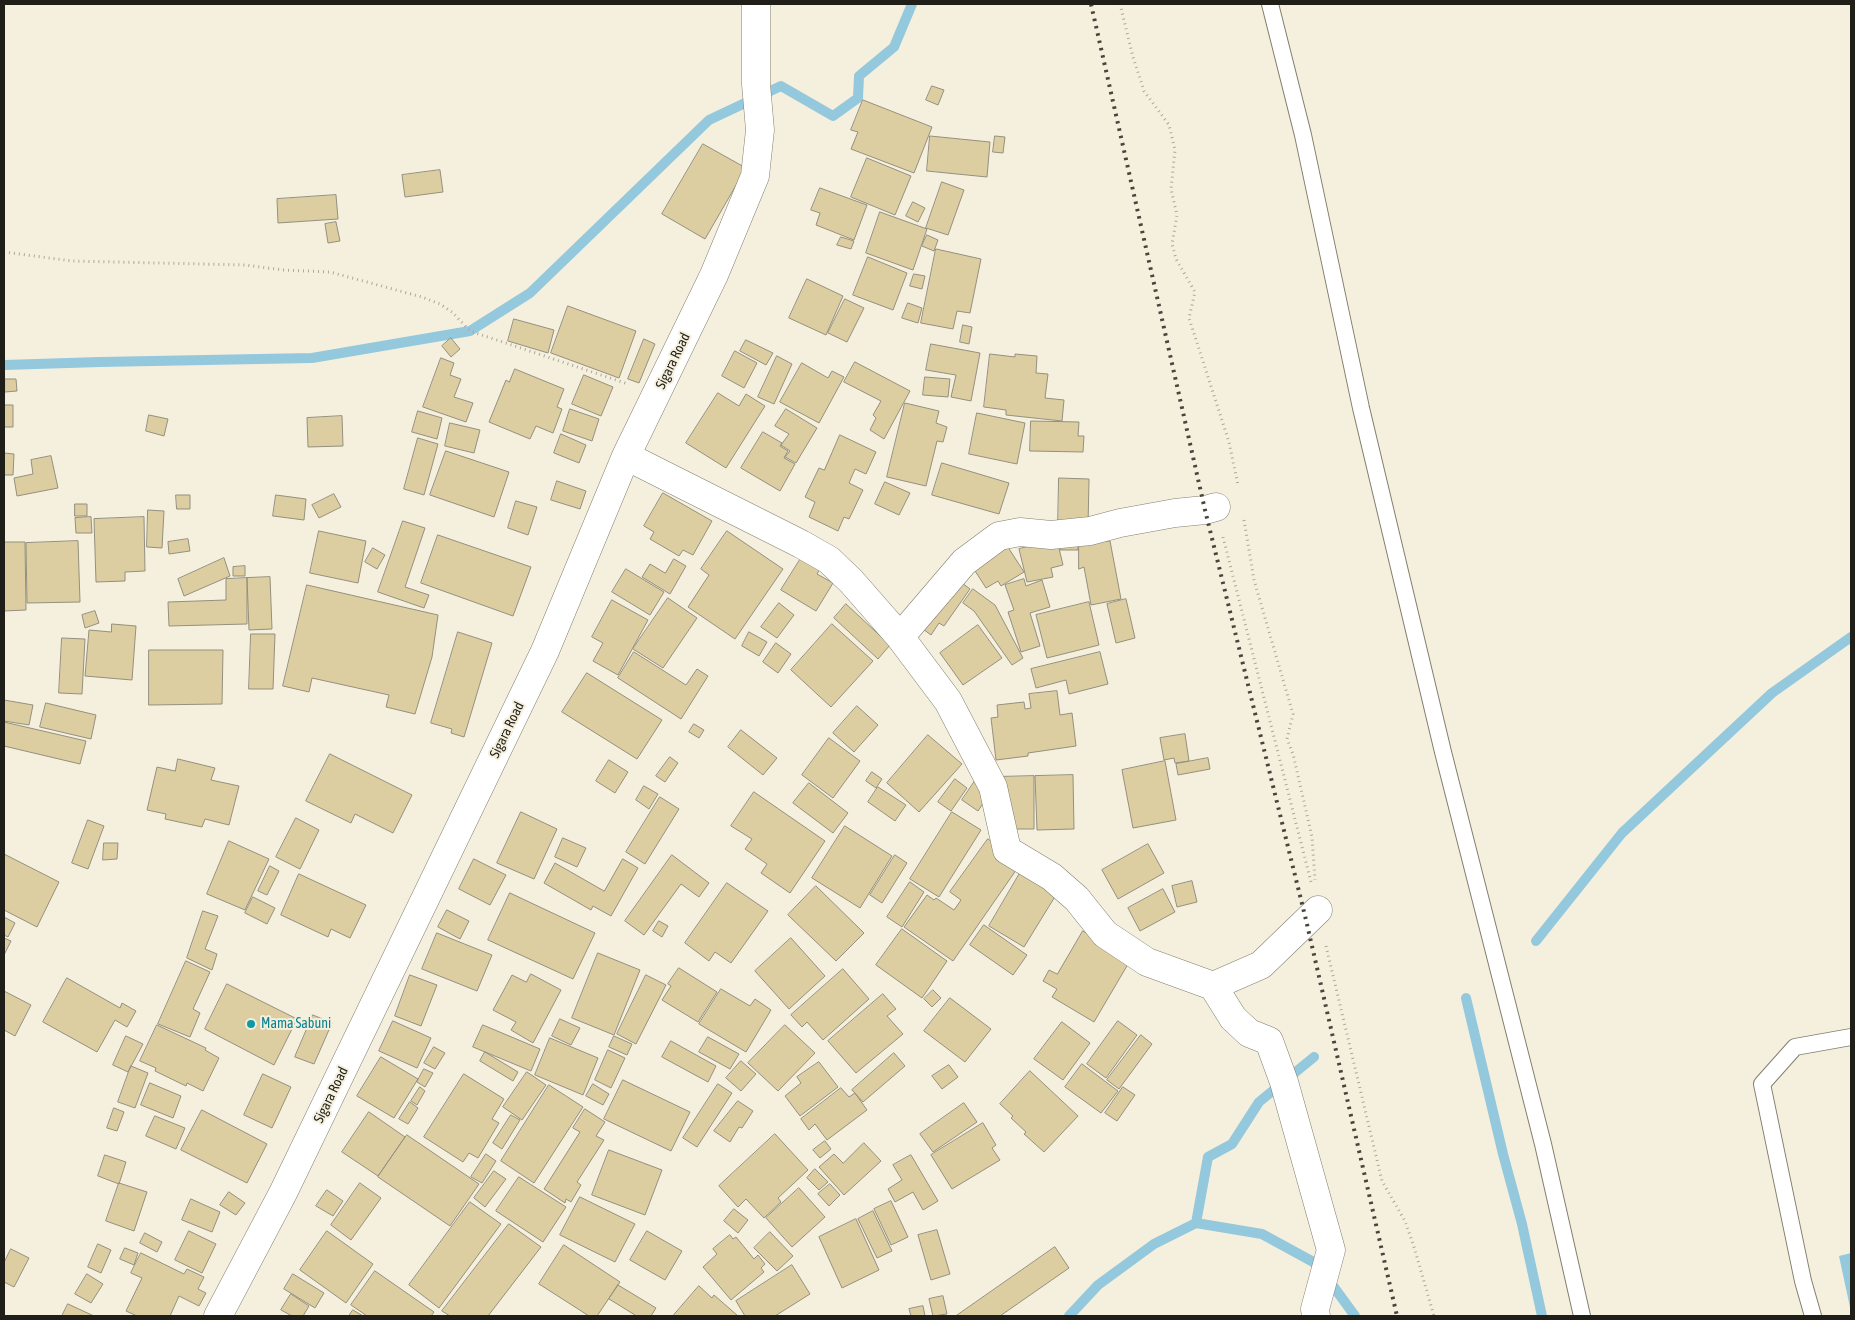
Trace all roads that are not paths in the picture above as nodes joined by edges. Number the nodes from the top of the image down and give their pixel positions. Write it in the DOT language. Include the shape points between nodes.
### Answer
graph roads {
  1 [pos="756,4"];
  2 [pos="1270,4"];
  3 [pos="626,456"];
  4 [pos="1228,504"];
  5 [pos="900,637"];
  6 [pos="1318,910"];
  7 [pos="1213,986"];
  8 [pos="1851,1037"];
  9 [pos="218,1316"];
  10 [pos="1316,1316"];
  11 [pos="1582,1316"];
  12 [pos="1813,1316"];
  1 -- 3 [label="street, Sigara Road" via="756,84 760,130 755,176 714,275"];
  2 -- 11 [label="lane" via="1303,135 1368,437 1443,752 1543,1144"];
  3 -- 5 [label="street" via="829,560"];
  3 -- 9 [label="street, Sigara Road" via="545,651 283,1193"];
  4 -- 5 [label="street" via="1120,522 1090,531 1050,535 1020,532 998,536 964,562"];
  5 -- 7 [label="street" via="948,701 984,768 993,787 1007,850 1052,877 1077,899 1106,934 1147,962"];
  6 -- 7 [label="street" via="1261,965"];
  7 -- 10 [label="street" via="1233,1018 1249,1033 1269,1041 1284,1082 1331,1250 1315,1309"];
  8 -- 12 [label="lane" via="1795,1047 1762,1084"];
}
